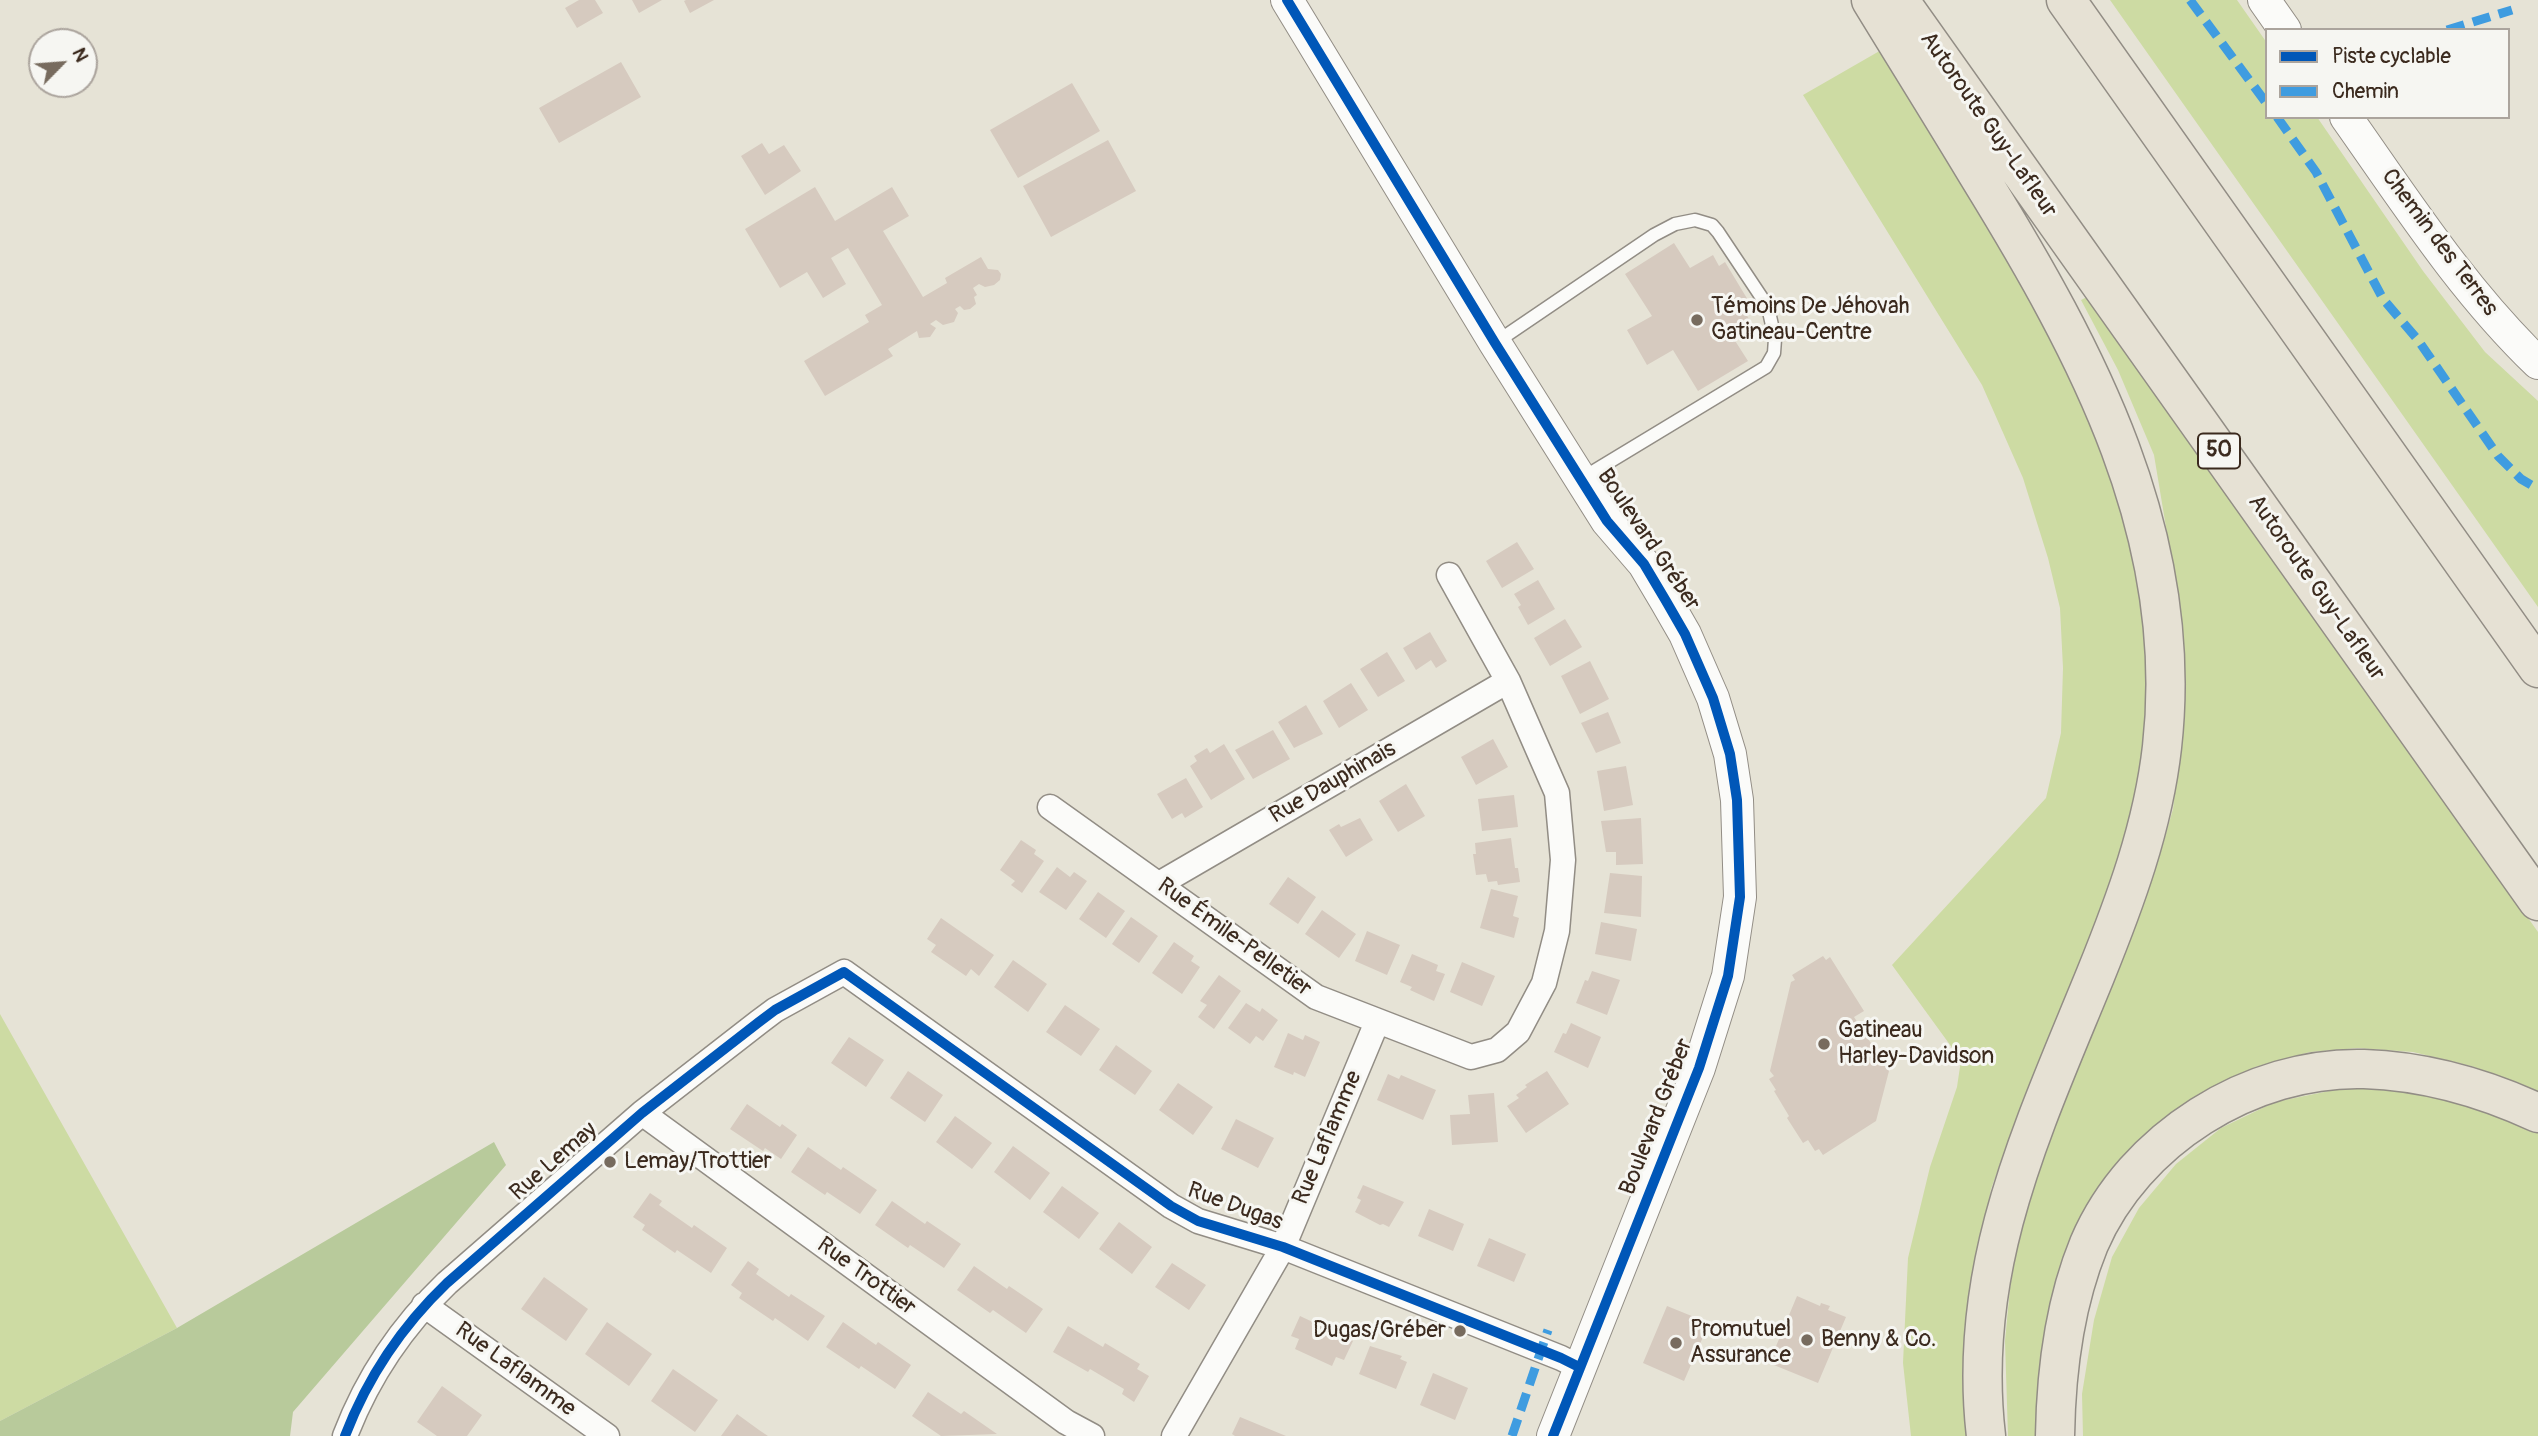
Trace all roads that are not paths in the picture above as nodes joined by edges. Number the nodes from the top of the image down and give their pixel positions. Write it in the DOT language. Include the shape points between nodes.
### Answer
graph roads {
  1 [pos="1287,0"];
  2 [pos="1871,0"];
  3 [pos="1899,0"];
  4 [pos="2066,0"];
  5 [pos="2263,0"];
  6 [pos="2284,28"];
  7 [pos="2348,119"];
  8 [pos="1495,343"];
  9 [pos="2538,363"];
  10 [pos="1581,479"];
  11 [pos="1449,575"];
  12 [pos="2538,668"];
  13 [pos="1508,681"];
  14 [pos="1050,807"];
  15 [pos="1159,884"];
  16 [pos="2538,901"];
  17 [pos="844,972"];
  18 [pos="1377,1021"];
  19 [pos="2538,1112"];
  20 [pos="642,1114"];
  21 [pos="1283,1247"];
  22 [pos="424,1305"];
  23 [pos="1570,1363"];
  24 [pos="345,1436"];
  25 [pos="607,1436"];
  26 [pos="1092,1436"];
  27 [pos="1174,1436"];
  28 [pos="1533,1436"];
  29 [pos="1553,1436"];
  30 [pos="1986,1436"];
  31 [pos="2054,1436"];
  1 -- 8 [label="street, Boulevard Gréber"];
  2 -- 30 [label="highway" via="2026,254 2098,393 2141,509 2162,613 2164,717 2153,803 2127,893 2033,1128 2000,1227 1984,1321"];
  3 -- 16 [label="highway, Autoroute Guy-Lafleur / 50"];
  4 -- 12 [label="highway"];
  5 -- 6 [label="street"];
  7 -- 9 [label="street, Chemin des Terres" via="2457,271 2498,323"];
  8 -- 10 [label="street, Boulevard Gréber"];
  8 -- 10 [label="lane" via="1654,235 1684,221 1712,225 1768,307 1775,339 1766,367"];
  10 -- 23 [label="street, Boulevard Gréber" via="1644,564 1685,634 1713,698 1730,754 1737,800 1740,897 1728,976 1699,1068"];
  11 -- 13 [label="street, Rue Émile-Pelletier"];
  13 -- 15 [label="street, Rue Dauphinais"];
  13 -- 18 [label="street, Rue Émile-Pelletier" via="1557,793 1563,860 1557,931 1544,983 1518,1032 1497,1050 1471,1057"];
  14 -- 15 [label="street, Rue Émile-Pelletier"];
  15 -- 18 [label="street, Rue Émile-Pelletier" via="1307,992"];
  17 -- 20 [label="street, Rue Lemay" via="775,1010"];
  17 -- 21 [label="street, Rue Dugas" via="1171,1206 1198,1221"];
  18 -- 21 [label="street, Rue Laflamme"];
  19 -- 31 [label="highway" via="2427,1076 2340,1069 2262,1087 2193,1122 2129,1179 2090,1243 2062,1337"];
  20 -- 22 [label="street, Rue Lemay"];
  20 -- 26 [label="street, Rue Trottier" via="1066,1422"];
  21 -- 23 [label="street, Rue Dugas"];
  21 -- 27 [label="street, Rue Laflamme"];
  22 -- 24 [label="street, Rue Lemay" via="372,1374"];
  22 -- 25 [label="street, Rue Laflamme"];
  23 -- 28 [label="street, Boulevard Gréber"];
  23 -- 29 [label="street, Boulevard Gréber"];
}
